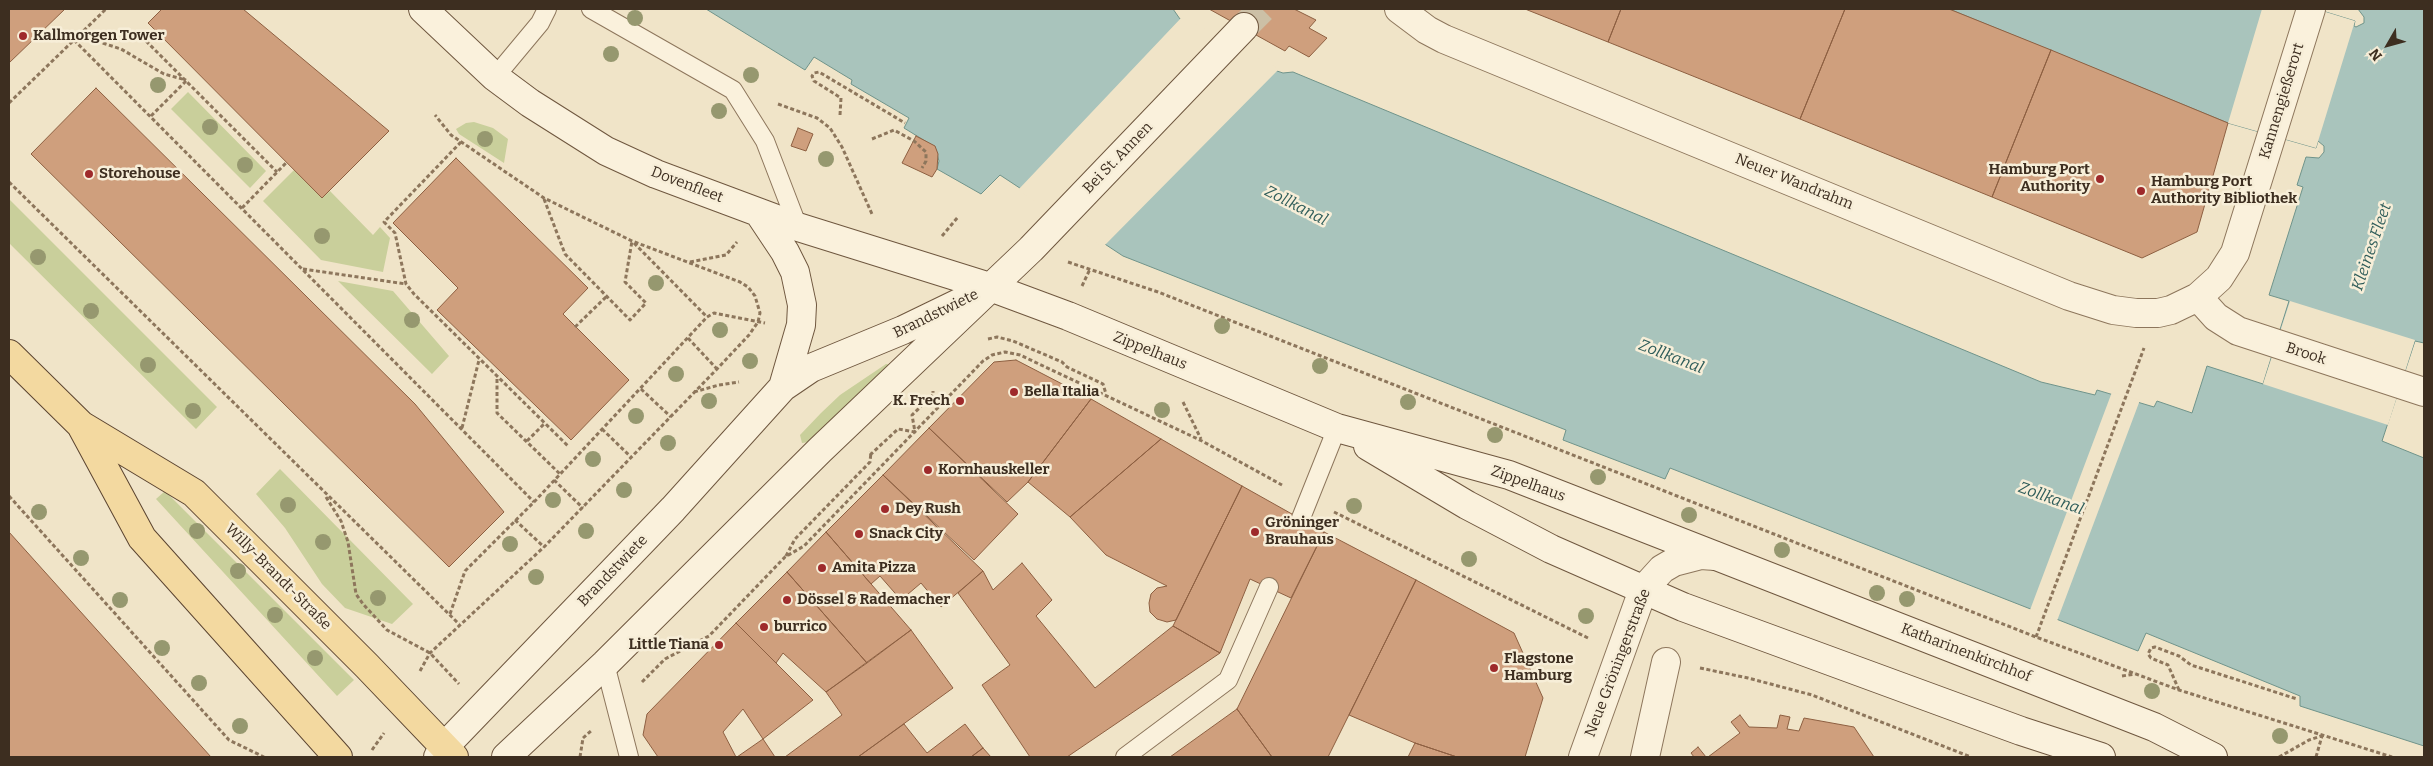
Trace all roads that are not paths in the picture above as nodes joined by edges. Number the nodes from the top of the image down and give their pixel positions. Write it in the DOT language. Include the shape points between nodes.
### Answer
graph roads {
  1 [pos="423,9"];
  2 [pos="547,9"];
  3 [pos="591,9"];
  4 [pos="1399,9"];
  5 [pos="2311,9"];
  6 [pos="1244,27"];
  7 [pos="494,77"];
  8 [pos="760,213"];
  9 [pos="798,227"];
  10 [pos="990,287"];
  11 [pos="2198,297"];
  12 [pos="9,354"];
  13 [pos="783,388"];
  14 [pos="2413,388"];
  15 [pos="81,425"];
  16 [pos="1336,428"];
  17 [pos="1301,518"];
  18 [pos="1715,556"];
  19 [pos="1269,588"];
  20 [pos="1643,590"];
  21 [pos="1666,662"];
  22 [pos="605,664"];
  23 [pos="2051,750"];
  24 [pos="445,754"];
  25 [pos="338,757"];
  26 [pos="506,757"];
  27 [pos="629,757"];
  28 [pos="1126,757"];
  29 [pos="1583,757"];
  30 [pos="1645,757"];
  31 [pos="2101,757"];
  32 [pos="2213,757"];
  1 -- 7 [label="main road, Dovenfleet"];
  2 -- 7 [label="lane"];
  3 -- 9 [label="lane" via="726,85 739,96 765,141"];
  4 -- 11 [label="main road, Neuer Wandrahm" via="1444,39 2081,300 2113,310 2158,313"];
  5 -- 11 [label="main road, Kannengießerort" via="2235,253 2219,278"];
  6 -- 10 [label="main road, Bei St. Annen"];
  7 -- 8 [label="main road, Dovenfleet" via="606,151 656,174"];
  8 -- 9 [label="main road, Dovenfleet"];
  8 -- 13 [label="main road" via="795,272 802,305 801,325"];
  9 -- 10 [label="main road, Dovenfleet"];
  10 -- 13 [label="main road, Brandstwiete" via="903,330 811,368"];
  10 -- 16 [label="main road, Zippelhaus" via="1068,316"];
  10 -- 22 [label="main road, Brandstwiete"];
  11 -- 14 [label="main road, Brook" via="2226,325"];
  12 -- 15 [label="main road, Willy-Brandt-Straße"];
  13 -- 24 [label="main road, Brandstwiete"];
  15 -- 24 [label="main road, Willy-Brandt-Straße" via="194,493 380,679"];
  15 -- 25 [label="main road, Willy-Brandt-Straße" via="142,538"];
  16 -- 17 [label="lane"];
  16 -- 18 [label="main road, Zippelhaus" via="1509,475"];
  16 -- 20 [label="main road, Zippelhaus" via="1497,521"];
  18 -- 20 [label="main road, Neue Gröningerstraße" via="1701,555 1674,562 1662,569"];
  18 -- 32 [label="main road, Katharinenkirchhof" via="2154,727"];
  19 -- 28 [label="lane" via="1228,680"];
  20 -- 23 [label="main road"];
  20 -- 29 [label="main road, Neue Gröningerstraße"];
  21 -- 30 [label="main road"];
  22 -- 26 [label="main road, Brandstwiete"];
  22 -- 27 [label="lane"];
  23 -- 31 [label="main road"];
}
